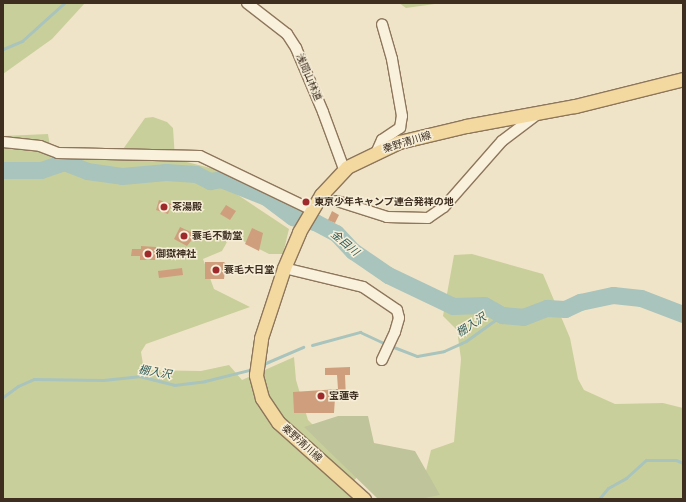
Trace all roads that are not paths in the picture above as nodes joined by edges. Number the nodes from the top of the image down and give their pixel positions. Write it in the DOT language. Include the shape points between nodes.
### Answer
graph roads {
  1 [pos="247,3"];
  2 [pos="382,24"];
  3 [pos="683,79"];
  4 [pos="539,113"];
  5 [pos="3,142"];
  6 [pos="377,151"];
  7 [pos="344,169"];
  8 [pos="337,201"];
  9 [pos="310,212"];
  10 [pos="284,268"];
  11 [pos="382,360"];
  12 [pos="364,499"];
  1 -- 7 [label="street, 浅間山林道" via="287,34 296,48 324,112"];
  2 -- 6 [label="street" via="392,59 402,116 400,128 382,140"];
  3 -- 4 [label="main road, 秦野清川線" via="620,96"];
  4 -- 6 [label="main road, 秦野清川線" via="466,126 399,142"];
  4 -- 8 [label="street" via="502,141 444,207 428,218 387,217"];
  5 -- 9 [label="street" via="40,146 58,153 200,156"];
  6 -- 7 [label="main road, 秦野清川線"];
  7 -- 9 [label="main road, 秦野清川線"];
  9 -- 10 [label="main road, 秦野清川線"];
  10 -- 11 [label="street" via="363,286 397,310 399,318 395,332"];
  10 -- 12 [label="main road, 秦野清川線" via="261,338 256,368 262,398 278,422"];
}
